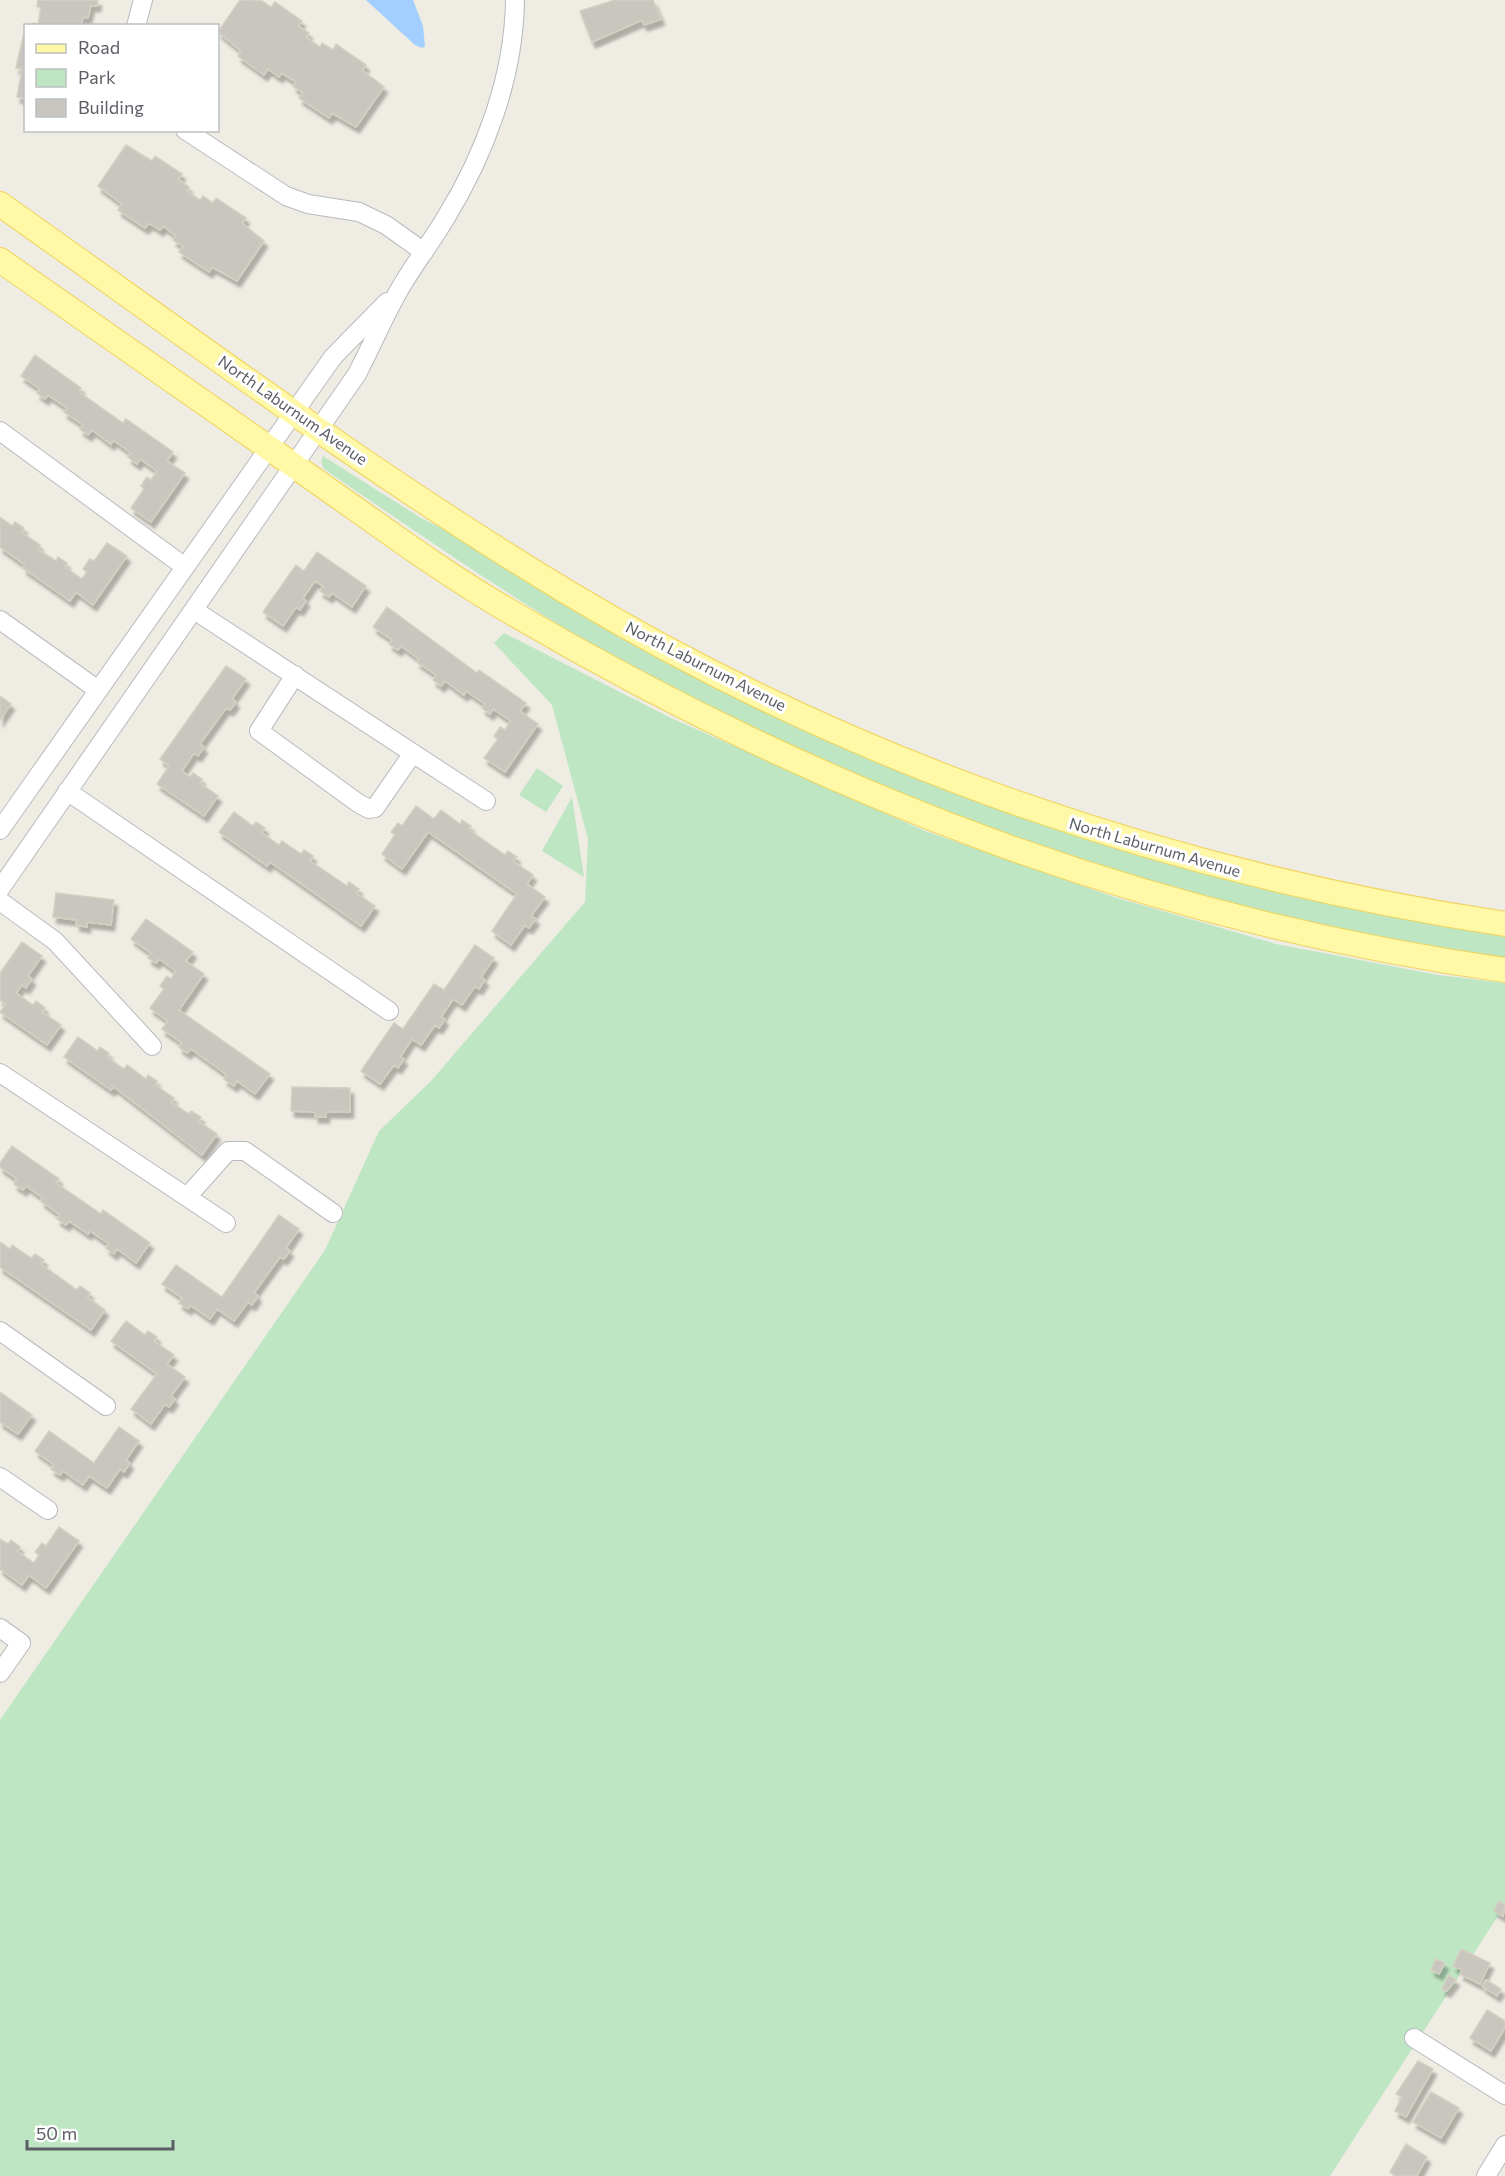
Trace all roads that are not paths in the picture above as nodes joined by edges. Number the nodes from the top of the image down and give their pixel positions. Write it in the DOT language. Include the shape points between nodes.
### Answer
graph roads {
  1 [pos="142,0"];
  2 [pos="515,0"];
  3 [pos="136,24"];
  4 [pos="188,132"];
  5 [pos="0,204"];
  6 [pos="424,252"];
  7 [pos="0,260"];
  8 [pos="399,290"];
  9 [pos="294,412"];
  10 [pos="319,429"];
  11 [pos="0,431"];
  12 [pos="268,448"];
  13 [pos="294,466"];
  14 [pos="181,573"];
  15 [pos="199,603"];
  16 [pos="0,620"];
  17 [pos="295,675"];
  18 [pos="98,690"];
  19 [pos="413,753"];
  20 [pos="67,791"];
  21 [pos="486,801"];
  22 [pos="0,830"];
  23 [pos="0,889"];
  24 [pos="0,901"];
  25 [pos="1505,924"];
  26 [pos="1505,969"];
  27 [pos="389,1011"];
  28 [pos="152,1046"];
  29 [pos="0,1073"];
  30 [pos="187,1197"];
  31 [pos="333,1213"];
  32 [pos="226,1223"];
  33 [pos="0,1331"];
  34 [pos="106,1406"];
  35 [pos="0,1477"];
  36 [pos="48,1510"];
  37 [pos="0,1628"];
  38 [pos="0,1673"];
  39 [pos="1414,2038"];
  40 [pos="1505,2095"];
  41 [pos="1505,2145"];
  42 [pos="1486,2176"];
  1 -- 3 [label="street"];
  2 -- 6 [label="street" via="513,37 496,109 466,183"];
  4 -- 6 [label="street" via="286,196 308,204 359,212 386,225"];
  5 -- 9 [label="main road, North Laburnum Avenue"];
  6 -- 8 [label="street"];
  7 -- 12 [label="main road"];
  8 -- 9 [label="street" via="333,357"];
  8 -- 10 [label="street" via="357,374"];
  9 -- 10 [label="main road, North Laburnum Avenue"];
  9 -- 12 [label="street"];
  10 -- 13 [label="street"];
  10 -- 25 [label="main road, North Laburnum Avenue" via="498,549 636,631 762,697 933,773 1024,807 1185,858 1365,900"];
  11 -- 14 [label="street"];
  12 -- 13 [label="main road"];
  12 -- 14 [label="street"];
  13 -- 15 [label="street"];
  13 -- 26 [label="main road" via="505,609 648,690 835,780 1015,851 1173,900 1374,948"];
  14 -- 15 [label="street"];
  14 -- 18 [label="street"];
  15 -- 17 [label="street"];
  15 -- 20 [label="street"];
  16 -- 18 [label="street"];
  17 -- 19 [label="street"];
  17 -- 19 [label="street" via="259,731 358,803 375,808"];
  18 -- 22 [label="street"];
  19 -- 21 [label="street"];
  20 -- 23 [label="street"];
  20 -- 27 [label="street"];
  24 -- 28 [label="street" via="55,941"];
  29 -- 30 [label="street"];
  30 -- 31 [label="street" via="228,1151 245,1151"];
  30 -- 32 [label="street"];
  33 -- 34 [label="street"];
  35 -- 36 [label="street"];
  37 -- 38 [label="street" via="21,1643"];
  39 -- 40 [label="street"];
  41 -- 42 [label="street"];
}
